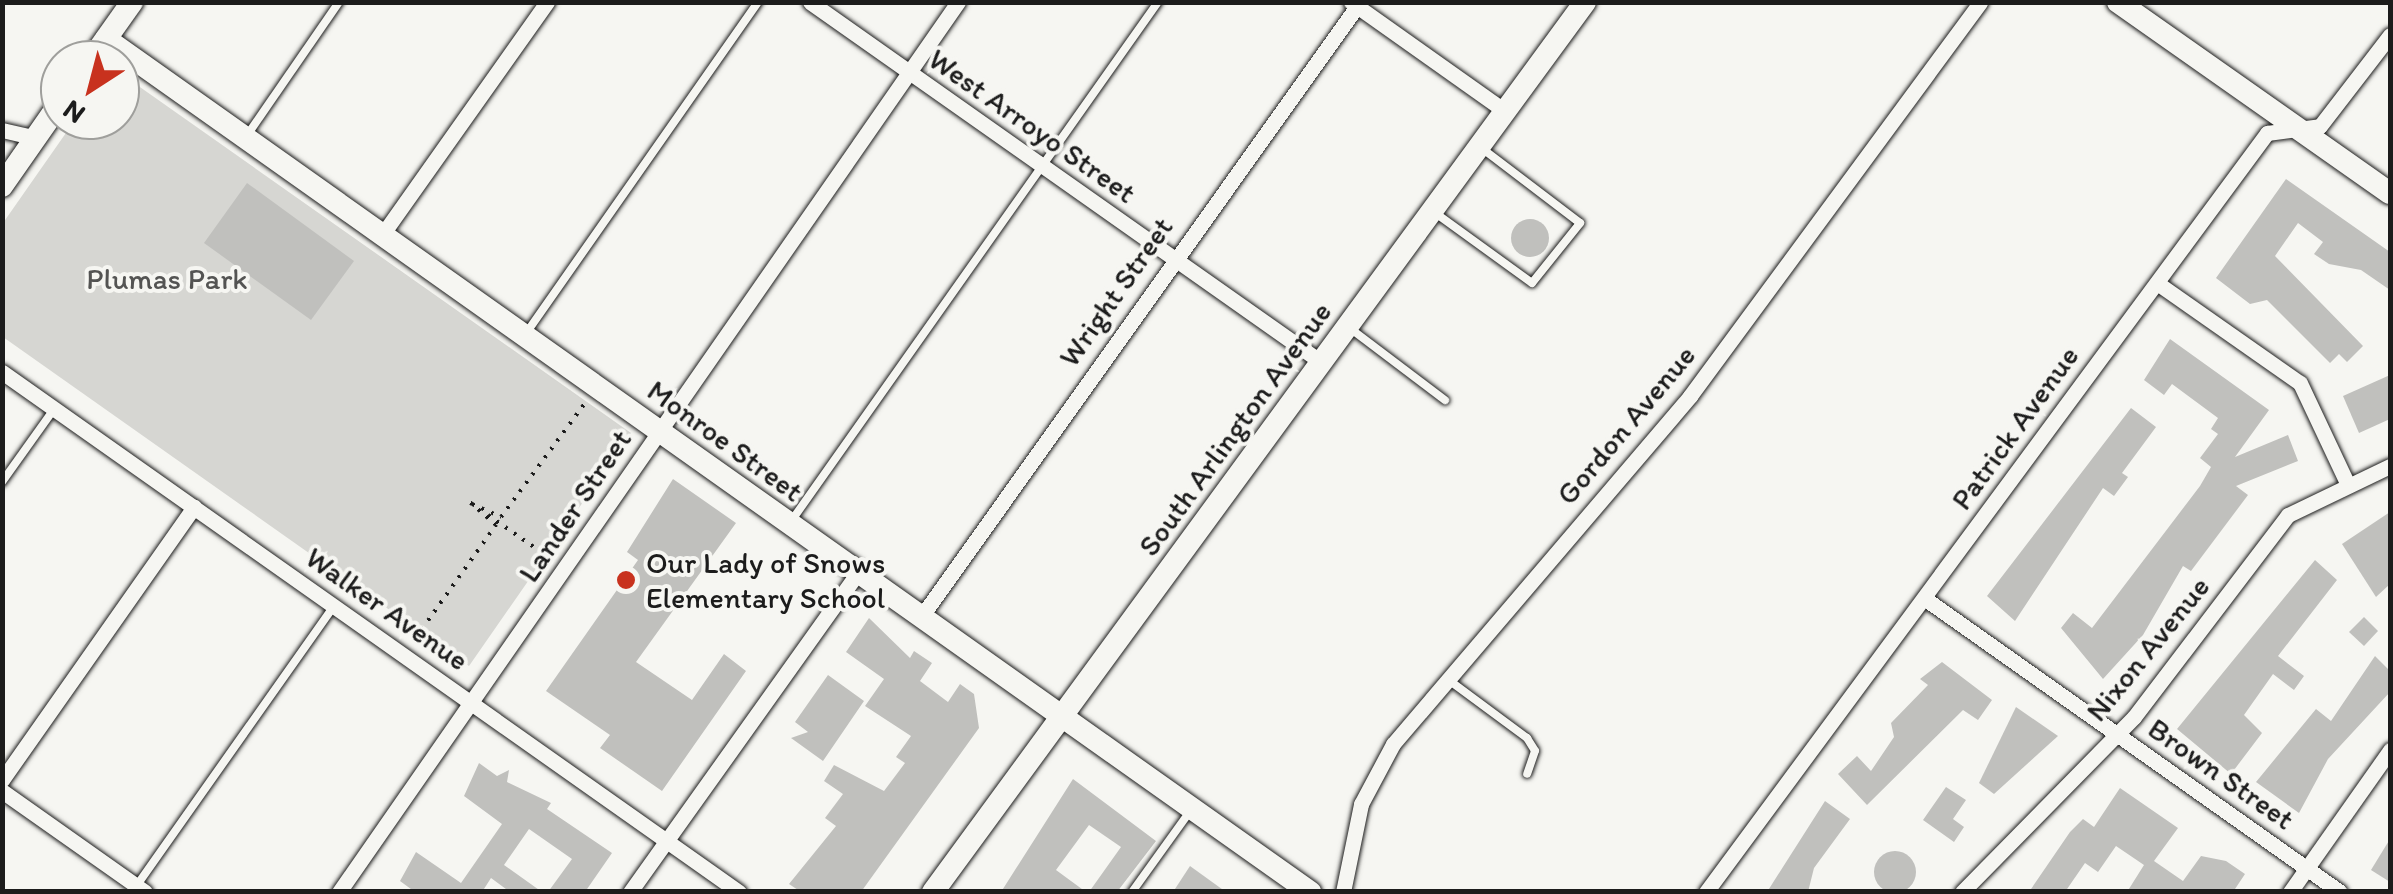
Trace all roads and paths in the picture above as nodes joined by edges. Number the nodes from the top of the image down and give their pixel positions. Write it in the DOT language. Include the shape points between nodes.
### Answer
graph roads {
  1 [pos="132,2"];
  2 [pos="339,2"];
  3 [pos="548,2"];
  4 [pos="758,2"];
  5 [pos="810,2"];
  6 [pos="958,2"];
  7 [pos="1158,2"];
  8 [pos="1585,2"];
  9 [pos="1980,2"];
  10 [pos="2118,2"];
  11 [pos="1356,4"];
  12 [pos="2390,35"];
  13 [pos="106,39"];
  14 [pos="908,72"];
  15 [pos="1506,111"];
  16 [pos="2298,127"];
  17 [pos="2,130"];
  18 [pos="40,132"];
  19 [pos="36,138"];
  20 [pos="245,138"];
  21 [pos="1479,147"];
  22 [pos="1040,165"];
  23 [pos="2,186"];
  24 [pos="2390,193"];
  25 [pos="1433,210"];
  26 [pos="382,235"];
  27 [pos="1173,258"];
  28 [pos="2157,282"];
  29 [pos="1347,326"];
  30 [pos="525,335"];
  31 [pos="1321,362"];
  32 [pos="2,372"];
  33 [pos="1445,400"];
  34 [pos="585,403"];
  35 [pos="54,408"];
  36 [pos="658,430"];
  37 [pos="2390,466"];
  38 [pos="2,482"];
  39 [pos="2348,485"];
  40 [pos="466,498"];
  41 [pos="472,504"];
  42 [pos="194,507"];
  43 [pos="789,523"];
  44 [pos="541,552"];
  45 [pos="858,572"];
  46 [pos="1924,598"];
  47 [pos="334,606"];
  48 [pos="922,616"];
  49 [pos="422,628"];
  50 [pos="1446,678"];
  51 [pos="472,703"];
  52 [pos="1062,715"];
  53 [pos="2117,736"];
  54 [pos="2390,750"];
  55 [pos="1527,774"];
  56 [pos="2,780"];
  57 [pos="2,791"];
  58 [pos="1192,808"];
  59 [pos="666,840"];
  60 [pos="2310,869"];
  61 [pos="138,890"];
  62 [pos="338,892"];
  63 [pos="630,892"];
  64 [pos="739,892"];
  65 [pos="933,892"];
  66 [pos="1132,892"];
  67 [pos="1310,892"];
  68 [pos="1343,892"];
  69 [pos="1706,892"];
  70 [pos="1962,892"];
  71 [pos="2290,892"];
  72 [pos="2340,892"];
  1 -- 13 [label="street"];
  2 -- 20 [label="lane"];
  3 -- 26 [label="street"];
  4 -- 30 [label="lane"];
  5 -- 14 [label="street, West Arroyo Street"];
  6 -- 14 [label="street, Lander Street"];
  7 -- 22 [label="lane"];
  8 -- 15 [label="street, South Arlington Avenue"];
  9 -- 50 [label="street, Gordon Avenue" via="1690,396"];
  10 -- 16 [label="street"];
  11 -- 15 [label="street"];
  11 -- 27 [label="street, Wright Street"];
  12 -- 16 [label="street, Patrick Avenue" via="2326,122"];
  13 -- 20 [label="street, Monroe Street"];
  14 -- 22 [label="street, West Arroyo Street"];
  14 -- 36 [label="street, Lander Street"];
  15 -- 21 [label="street, South Arlington Avenue"];
  16 -- 24 [label="street"];
  16 -- 28 [label="street, Patrick Avenue" via="2267,133"];
  17 -- 19 [label="street"];
  18 -- 19 [label="street"];
  19 -- 23 [label="street"];
  20 -- 26 [label="street, Monroe Street"];
  21 -- 25 [label="street, South Arlington Avenue"];
  21 -- 25 [label="lane" via="1580,223 1532,284"];
  22 -- 27 [label="street, West Arroyo Street"];
  22 -- 43 [label="lane"];
  25 -- 29 [label="street, South Arlington Avenue"];
  26 -- 30 [label="street, Monroe Street"];
  27 -- 31 [label="street, West Arroyo Street"];
  27 -- 48 [label="street, Wright Street"];
  28 -- 39 [label="street" via="2300,384"];
  28 -- 46 [label="street, Patrick Avenue"];
  29 -- 31 [label="street, South Arlington Avenue"];
  29 -- 33 [label="lane"];
  30 -- 36 [label="street, Monroe Street"];
  31 -- 52 [label="street, South Arlington Avenue"];
  32 -- 35 [label="street, Walker Avenue"];
  34 -- 41 [label="path" via="501,517"];
  35 -- 38 [label="lane"];
  35 -- 42 [label="street, Walker Avenue"];
  36 -- 43 [label="street, Monroe Street"];
  36 -- 51 [label="street, Lander Street"];
  37 -- 39 [label="street, Nixon Avenue"];
  39 -- 53 [label="street, Nixon Avenue" via="2288,515"];
  40 -- 41 [label="path"];
  41 -- 44 [label="path"];
  41 -- 49 [label="path" via="496,525"];
  42 -- 47 [label="street, Walker Avenue"];
  42 -- 56 [label="street"];
  43 -- 45 [label="street, Monroe Street"];
  45 -- 48 [label="street, Monroe Street"];
  45 -- 59 [label="street"];
  46 -- 53 [label="street, Brown Street"];
  46 -- 69 [label="street, Patrick Avenue"];
  47 -- 51 [label="street, Walker Avenue"];
  47 -- 61 [label="lane"];
  48 -- 52 [label="street, Monroe Street"];
  50 -- 55 [label="lane" via="1527,738 1534,751"];
  50 -- 68 [label="street, Gordon Avenue" via="1370,784"];
  51 -- 59 [label="street, Walker Avenue"];
  51 -- 62 [label="street, Lander Street"];
  52 -- 58 [label="street, Monroe Street"];
  52 -- 65 [label="street, South Arlington Avenue"];
  53 -- 60 [label="street, Brown Street"];
  53 -- 70 [label="street, Nixon Avenue"];
  54 -- 60 [label="street"];
  57 -- 61 [label="street"];
  58 -- 66 [label="lane"];
  58 -- 67 [label="street, Monroe Street"];
  59 -- 63 [label="street"];
  59 -- 64 [label="street, Walker Avenue"];
  60 -- 71 [label="street"];
  60 -- 72 [label="street, Brown Street"];
}
